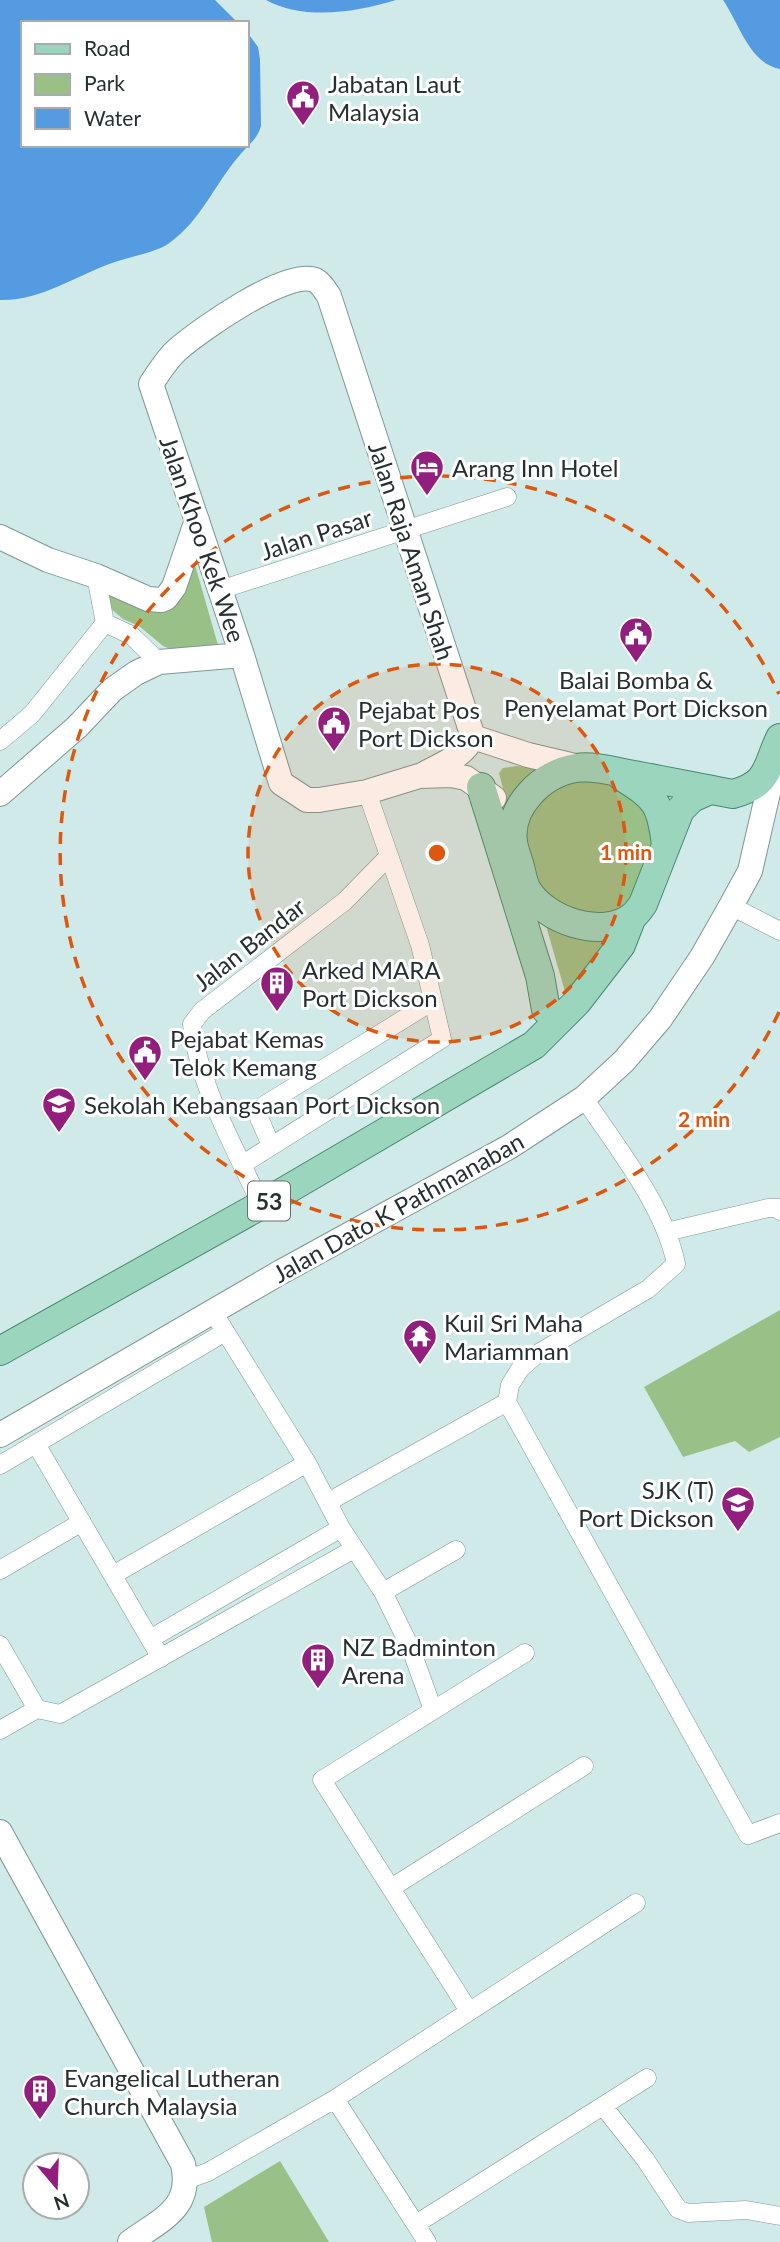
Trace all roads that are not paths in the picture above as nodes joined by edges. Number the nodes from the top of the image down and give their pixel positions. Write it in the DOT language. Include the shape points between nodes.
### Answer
graph roads {
  1 [pos="298,280"];
  2 [pos="507,498"];
  3 [pos="197,520"];
  4 [pos="405,531"];
  5 [pos="0,537"];
  6 [pos="96,576"];
  7 [pos="220,590"];
  8 [pos="105,623"];
  9 [pos="242,655"];
  10 [pos="159,662"];
  11 [pos="473,737"];
  12 [pos="779,740"];
  13 [pos="0,741"];
  14 [pos="579,767"];
  15 [pos="612,771"];
  16 [pos="419,776"];
  17 [pos="481,787"];
  18 [pos="367,792"];
  19 [pos="721,792"];
  20 [pos="0,794"];
  21 [pos="513,840"];
  22 [pos="666,845"];
  23 [pos="388,857"];
  24 [pos="526,888"];
  25 [pos="731,906"];
  26 [pos="632,917"];
  27 [pos="780,931"];
  28 [pos="433,1001"];
  29 [pos="545,1010"];
  30 [pos="534,1045"];
  31 [pos="584,1098"];
  32 [pos="271,1145"];
  33 [pos="243,1164"];
  34 [pos="261,1205"];
  35 [pos="780,1209"];
  36 [pos="666,1232"];
  37 [pos="219,1322"];
  38 [pos="0,1351"];
  39 [pos="507,1402"];
  40 [pos="0,1435"];
  41 [pos="36,1444"];
  42 [pos="307,1463"];
  43 [pos="0,1465"];
  44 [pos="328,1502"];
  45 [pos="82,1522"];
  46 [pos="341,1528"];
  47 [pos="354,1549"];
  48 [pos="456,1549"];
  49 [pos="0,1570"];
  50 [pos="113,1575"];
  51 [pos="383,1592"];
  52 [pos="150,1639"];
  53 [pos="0,1645"];
  54 [pos="525,1653"];
  55 [pos="161,1658"];
  56 [pos="37,1709"];
  57 [pos="433,1710"];
  58 [pos="0,1731"];
  59 [pos="584,1766"];
  60 [pos="780,1823"];
  61 [pos="0,1832"];
  62 [pos="391,1888"];
  63 [pos="636,1903"];
  64 [pos="470,2011"];
  65 [pos="647,2078"];
  66 [pos="335,2099"];
  67 [pos="603,2105"];
  68 [pos="187,2180"];
  69 [pos="780,2216"];
  70 [pos="416,2224"];
  71 [pos="130,2242"];
  72 [pos="427,2242"];
  1 -- 3 [label="street, Jalan Khoo Kek Wee" via="271,288 206,328 176,351 151,384"];
  1 -- 4 [label="street, Jalan Raja Aman Shah" via="317,281 329,296"];
  2 -- 4 [label="street, Jalan Pasar"];
  3 -- 6 [label="street" via="166,598 148,599"];
  3 -- 7 [label="street, Jalan Khoo Kek Wee"];
  4 -- 7 [label="street, Jalan Pasar"];
  4 -- 11 [label="street, Jalan Raja Aman Shah"];
  5 -- 6 [label="street"];
  6 -- 8 [label="street"];
  7 -- 9 [label="street, Jalan Khoo Kek Wee"];
  8 -- 10 [label="street" via="131,635"];
  8 -- 13 [label="street" via="32,714"];
  9 -- 10 [label="street"];
  9 -- 18 [label="street, Jalan Khoo Kek Wee" via="281,783 307,800"];
  10 -- 20 [label="street" via="112,690 78,727"];
  11 -- 14 [label="street"];
  11 -- 16 [label="street" via="459,755"];
  12 -- 19 [label="main road" via="763,776 750,788"];
  12 -- 25 [label="street, Jalan Dato K Pathmanaban" via="750,871"];
  14 -- 15 [label="main road"];
  14 -- 21 [label="main road" via="560,771 534,789 516,820"];
  15 -- 19 [label="main road"];
  15 -- 22 [label="main road" via="647,793 662,815"];
  16 -- 17 [label="street" via="451,775"];
  16 -- 18 [label="street, Jalan Khoo Kek Wee"];
  17 -- 21 [label="street" via="500,806"];
  17 -- 29 [label="main road" via="537,965"];
  18 -- 23 [label="street"];
  19 -- 22 [label="main road" via="692,798 680,810"];
  19 -- 25 [label="street, Jalan Dato K Pathmanaban" via="744,803 747,820"];
  21 -- 24 [label="main road"];
  22 -- 26 [label="main road" via="643,904"];
  23 -- 28 [label="street" via="420,945"];
  23 -- 33 [label="street, Jalan Bandar" via="345,901 202,1011 192,1024 204,1078"];
  24 -- 26 [label="main road" via="552,913 581,926 600,927"];
  24 -- 29 [label="main road" via="549,973 551,989"];
  25 -- 27 [label="street"];
  25 -- 31 [label="street, Jalan Dato K Pathmanaban" via="660,1019"];
  26 -- 30 [label="main road, 53" via="621,944 577,1002"];
  28 -- 32 [label="street" via="442,1039"];
  28 -- 32 [label="street" via="263,1106 259,1118"];
  29 -- 30 [label="main road"];
  30 -- 34 [label="main road, 53"];
  31 -- 36 [label="street" via="640,1182"];
  31 -- 37 [label="street, Jalan Dato K Pathmanaban" via="509,1147 281,1272"];
  32 -- 33 [label="street"];
  33 -- 34 [label="street, Jalan Bandar"];
  34 -- 38 [label="main road, 53"];
  35 -- 36 [label="street"];
  36 -- 39 [label="street" via="676,1264 665,1276 537,1354 520,1369"];
  37 -- 40 [label="street, Jalan Dato K Pathmanaban"];
  37 -- 41 [label="street"];
  37 -- 42 [label="street"];
  39 -- 44 [label="street"];
  39 -- 60 [label="street" via="748,1835"];
  41 -- 43 [label="street"];
  41 -- 45 [label="street"];
  42 -- 44 [label="street"];
  42 -- 50 [label="street"];
  44 -- 46 [label="street"];
  45 -- 49 [label="street"];
  45 -- 50 [label="street"];
  46 -- 47 [label="street"];
  46 -- 52 [label="street"];
  47 -- 51 [label="street"];
  47 -- 55 [label="street"];
  48 -- 51 [label="street"];
  50 -- 52 [label="street"];
  51 -- 57 [label="street" via="411,1649"];
  52 -- 55 [label="street"];
  53 -- 56 [label="street"];
  54 -- 57 [label="street"];
  55 -- 56 [label="street" via="60,1714"];
  56 -- 58 [label="street"];
  57 -- 62 [label="street" via="322,1780"];
  59 -- 62 [label="street"];
  61 -- 68 [label="street" via="178,2154"];
  62 -- 64 [label="street"];
  63 -- 64 [label="street"];
  64 -- 66 [label="street"];
  65 -- 67 [label="street"];
  66 -- 68 [label="street"];
  66 -- 70 [label="street"];
  67 -- 69 [label="street" via="678,2209 688,2213 746,2210"];
  67 -- 70 [label="street"];
  68 -- 71 [label="street" via="176,2208"];
  70 -- 72 [label="street"];
}
